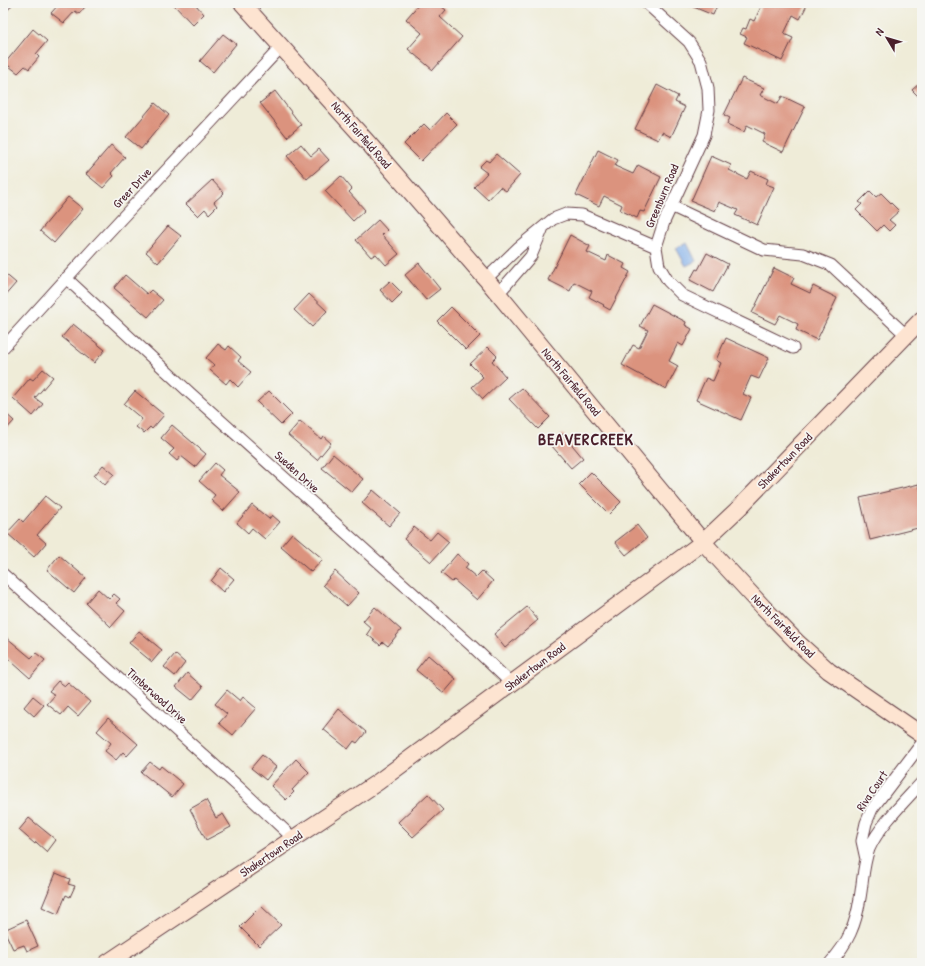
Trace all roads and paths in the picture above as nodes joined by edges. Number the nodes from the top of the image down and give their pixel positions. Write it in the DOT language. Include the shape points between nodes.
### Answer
graph roads {
  1 [pos="6,3"];
  2 [pos="242,3"];
  3 [pos="646,3"];
  4 [pos="3,6"];
  5 [pos="282,46"];
  6 [pos="671,206"];
  7 [pos="543,228"];
  8 [pos="656,247"];
  9 [pos="66,278"];
  10 [pos="486,279"];
  11 [pos="498,294"];
  12 [pos="922,319"];
  13 [pos="906,335"];
  14 [pos="3,348"];
  15 [pos="793,348"];
  16 [pos="703,542"];
  17 [pos="3,574"];
  18 [pos="512,684"];
  19 [pos="922,735"];
  20 [pos="922,743"];
  21 [pos="922,782"];
  22 [pos="294,839"];
  23 [pos="866,859"];
  24 [pos="107,963"];
  25 [pos="830,963"];
  1 -- 4 [label="street"];
  2 -- 5 [label="street, North Fairfield Road"];
  3 -- 6 [label="street, Greenburn Road" via="689,42 701,61 708,88 709,110 704,135"];
  5 -- 9 [label="street, Greer Drive"];
  5 -- 10 [label="street, North Fairfield Road"];
  6 -- 8 [label="street, Greenburn Road"];
  6 -- 13 [label="street" via="764,250 804,254 832,265"];
  7 -- 8 [label="street" via="553,219 566,214 582,215"];
  7 -- 10 [label="street"];
  7 -- 11 [label="street" via="531,256"];
  8 -- 15 [label="street, Greenburn Road" via="659,266 668,281 682,295"];
  9 -- 14 [label="street, Greer Drive"];
  9 -- 18 [label="street, Sueden Drive"];
  10 -- 11 [label="street, North Fairfield Road"];
  11 -- 16 [label="street, North Fairfield Road"];
  12 -- 13 [label="street, Shakertown Road"];
  13 -- 16 [label="street, Shakertown Road"];
  16 -- 18 [label="street, Shakertown Road"];
  16 -- 19 [label="street, North Fairfield Road" via="815,659"];
  17 -- 22 [label="street, Timberwood Drive"];
  18 -- 22 [label="street, Shakertown Road" via="378,782"];
  20 -- 23 [label="street, Riva Court" via="872,809 862,841"];
  21 -- 23 [label="street, Riva Court" via="880,830"];
  22 -- 24 [label="street, Shakertown Road"];
  23 -- 25 [label="street, Riva Court" via="857,918 847,941"];
}
